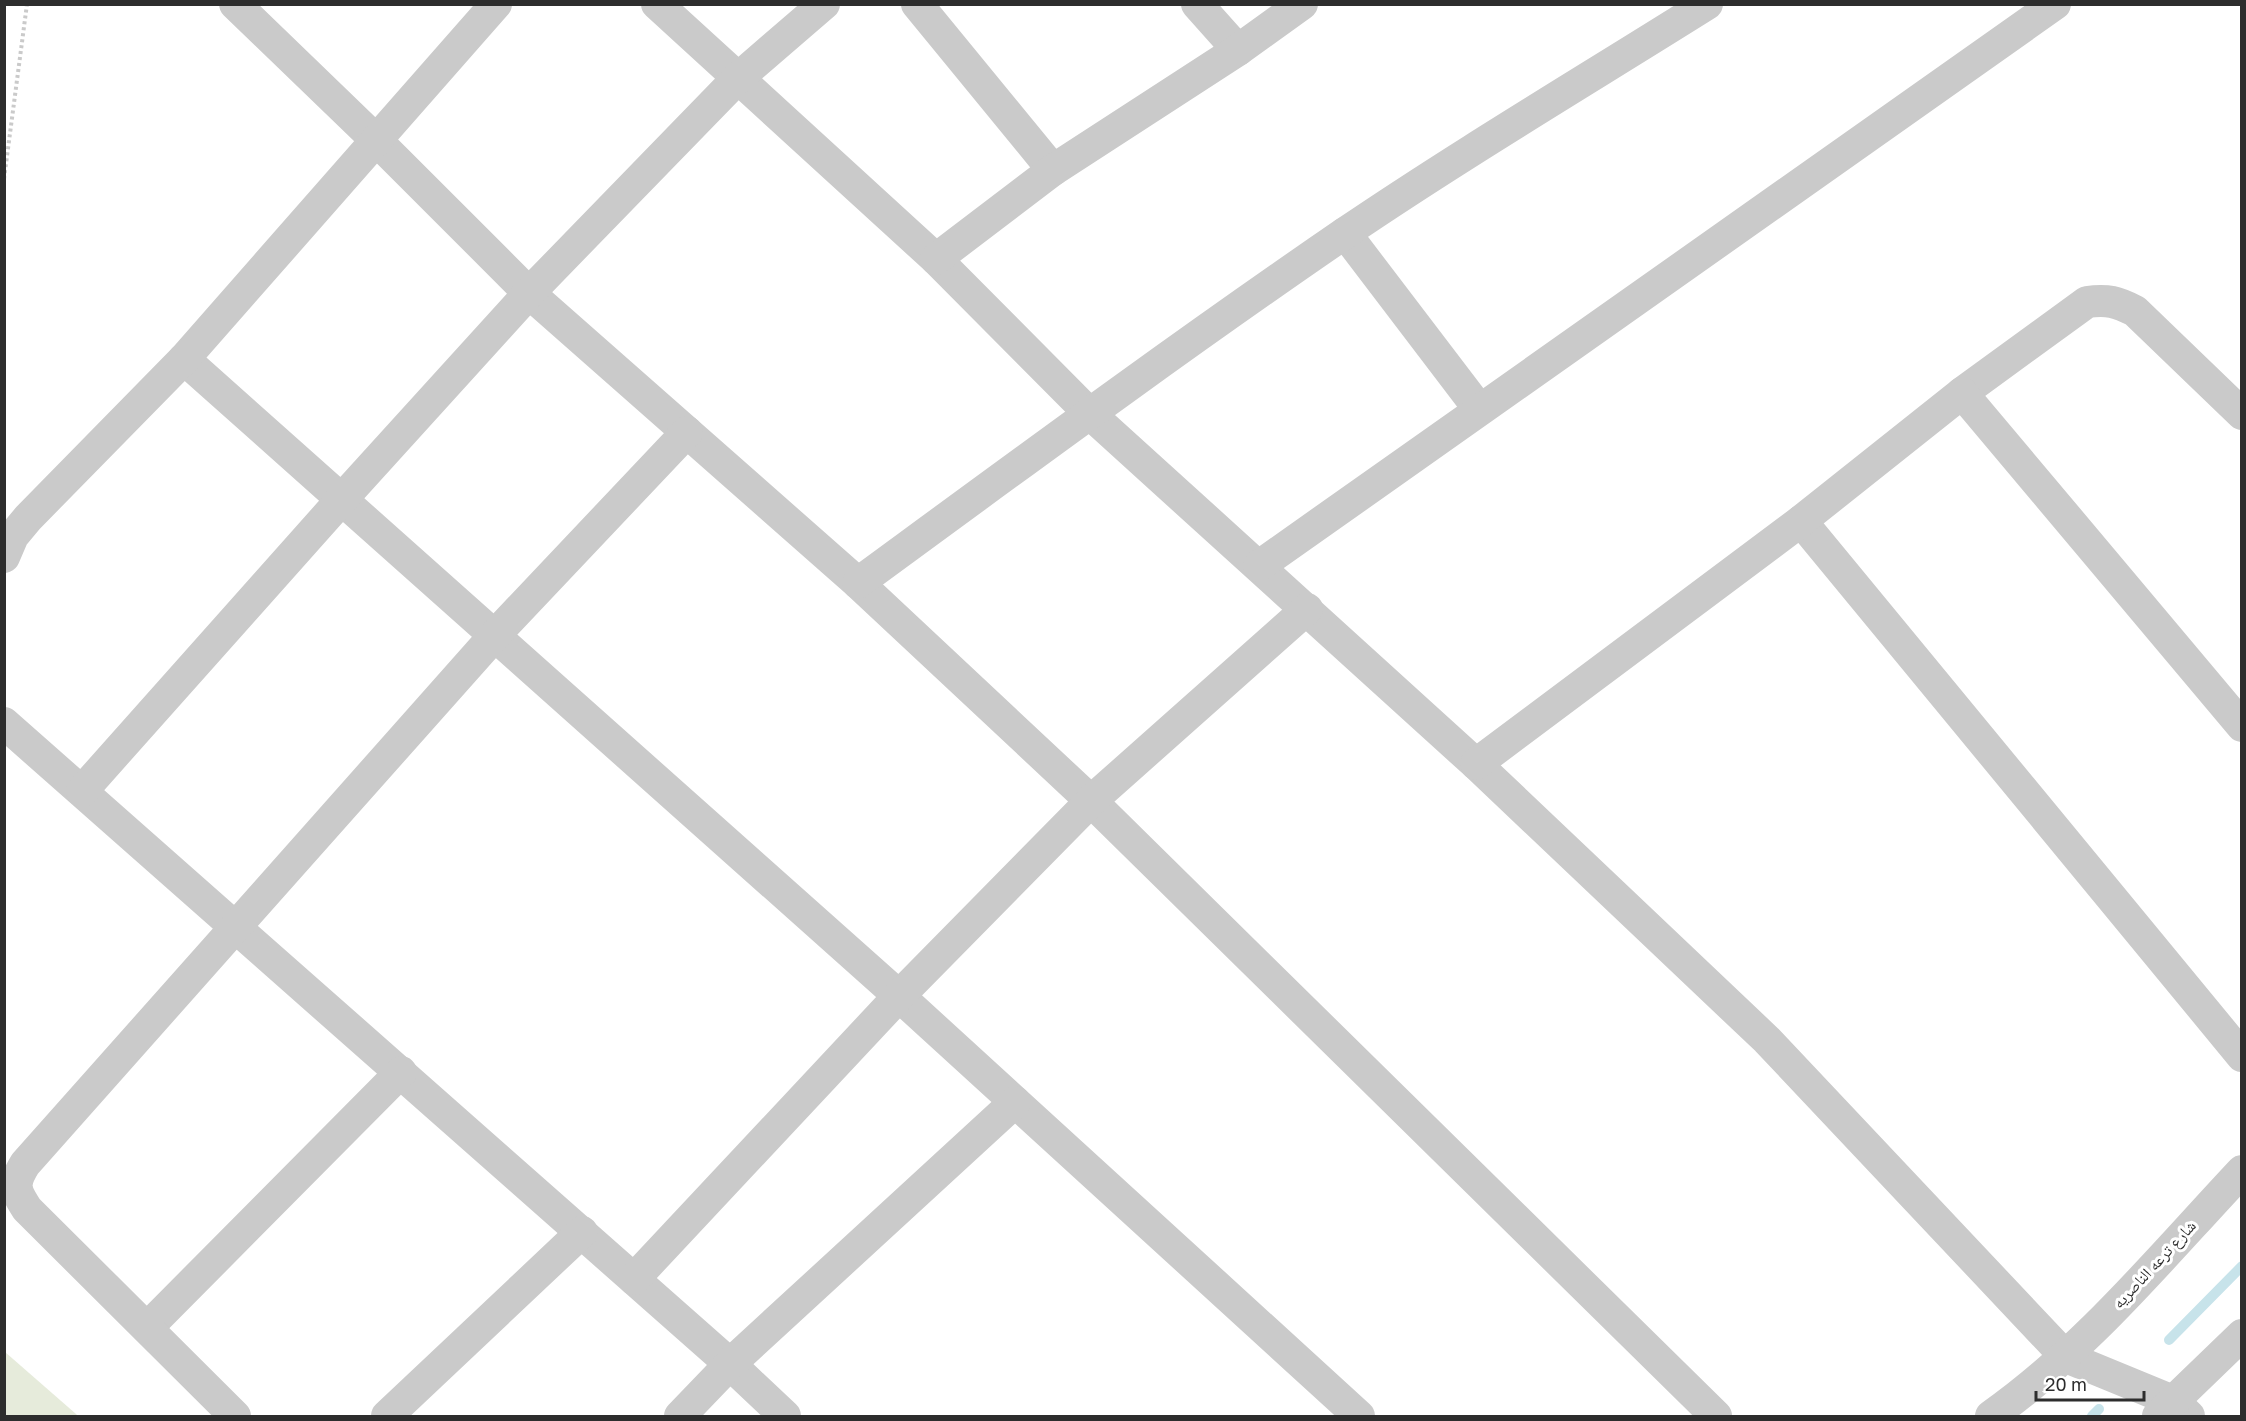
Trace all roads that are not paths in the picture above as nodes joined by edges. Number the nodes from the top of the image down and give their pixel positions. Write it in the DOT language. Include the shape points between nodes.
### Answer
graph roads {
  1 [pos="235,4"];
  2 [pos="496,4"];
  3 [pos="657,4"];
  4 [pos="824,4"];
  5 [pos="917,4"];
  6 [pos="1197,4"];
  7 [pos="1302,4"];
  8 [pos="1707,4"];
  9 [pos="2055,4"];
  10 [pos="1239,50"];
  11 [pos="736,79"];
  12 [pos="376,141"];
  13 [pos="1053,170"];
  14 [pos="1345,233"];
  15 [pos="936,259"];
  16 [pos="529,293"];
  17 [pos="184,359"];
  18 [pos="1962,393"];
  19 [pos="1479,410"];
  20 [pos="1089,413"];
  21 [pos="2241,414"];
  22 [pos="687,432"];
  23 [pos="342,499"];
  24 [pos="1801,521"];
  25 [pos="4,557"];
  26 [pos="1259,566"];
  27 [pos="858,583"];
  28 [pos="1307,609"];
  29 [pos="495,635"];
  30 [pos="4,723"];
  31 [pos="2241,726"];
  32 [pos="1476,764"];
  33 [pos="82,791"];
  34 [pos="1091,801"];
  35 [pos="236,926"];
  36 [pos="899,996"];
  37 [pos="2241,1056"];
  38 [pos="401,1072"];
  39 [pos="1015,1102"];
  40 [pos="2241,1172"];
  41 [pos="582,1232"];
  42 [pos="634,1279"];
  43 [pos="147,1328"];
  44 [pos="2241,1335"];
  45 [pos="2066,1357"];
  46 [pos="730,1364"];
  47 [pos="2174,1411"];
  48 [pos="235,1416"];
  49 [pos="387,1416"];
  50 [pos="680,1416"];
  51 [pos="785,1416"];
  52 [pos="1359,1416"];
  53 [pos="1716,1416"];
  54 [pos="1992,1416"];
  1 -- 12 [label="street"];
  2 -- 12 [label="street"];
  3 -- 11 [label="street"];
  4 -- 11 [label="street"];
  5 -- 13 [label="street"];
  6 -- 10 [label="street"];
  7 -- 10 [label="street"];
  8 -- 14 [label="street"];
  9 -- 19 [label="street"];
  10 -- 13 [label="street"];
  11 -- 15 [label="street"];
  11 -- 16 [label="street"];
  12 -- 16 [label="street"];
  12 -- 17 [label="street"];
  13 -- 15 [label="street"];
  14 -- 19 [label="street"];
  14 -- 20 [label="street"];
  15 -- 20 [label="street"];
  16 -- 22 [label="street"];
  16 -- 23 [label="street"];
  17 -- 23 [label="street"];
  17 -- 25 [label="street" via="28,518 13,536"];
  18 -- 21 [label="street" via="2087,302 2099,300 2117,302 2135,311"];
  18 -- 24 [label="street"];
  18 -- 31 [label="street"];
  19 -- 26 [label="street"];
  20 -- 26 [label="street"];
  20 -- 27 [label="street"];
  22 -- 27 [label="street"];
  22 -- 29 [label="street"];
  23 -- 29 [label="street"];
  23 -- 33 [label="street"];
  24 -- 32 [label="street"];
  24 -- 37 [label="street"];
  26 -- 28 [label="street"];
  27 -- 34 [label="street"];
  28 -- 32 [label="street"];
  28 -- 34 [label="street"];
  29 -- 35 [label="street"];
  29 -- 36 [label="street"];
  30 -- 33 [label="street"];
  32 -- 45 [label="street" via="1767,1040"];
  33 -- 35 [label="street"];
  34 -- 36 [label="street"];
  34 -- 53 [label="street"];
  35 -- 38 [label="street"];
  35 -- 43 [label="street" via="25,1164 16,1179 17,1193 27,1209"];
  36 -- 39 [label="street"];
  36 -- 42 [label="street"];
  38 -- 41 [label="street"];
  38 -- 43 [label="street"];
  39 -- 46 [label="street"];
  39 -- 52 [label="street"];
  40 -- 45 [label="street, شارع ترعه الناصريه"];
  41 -- 42 [label="street"];
  41 -- 49 [label="street"];
  42 -- 46 [label="street"];
  43 -- 48 [label="street"];
  44 -- 47 [label="street"];
  45 -- 47 [label="street"];
  45 -- 54 [label="street, شارع ترعه الناصريه"];
  46 -- 50 [label="street"];
  46 -- 51 [label="street"];
}
